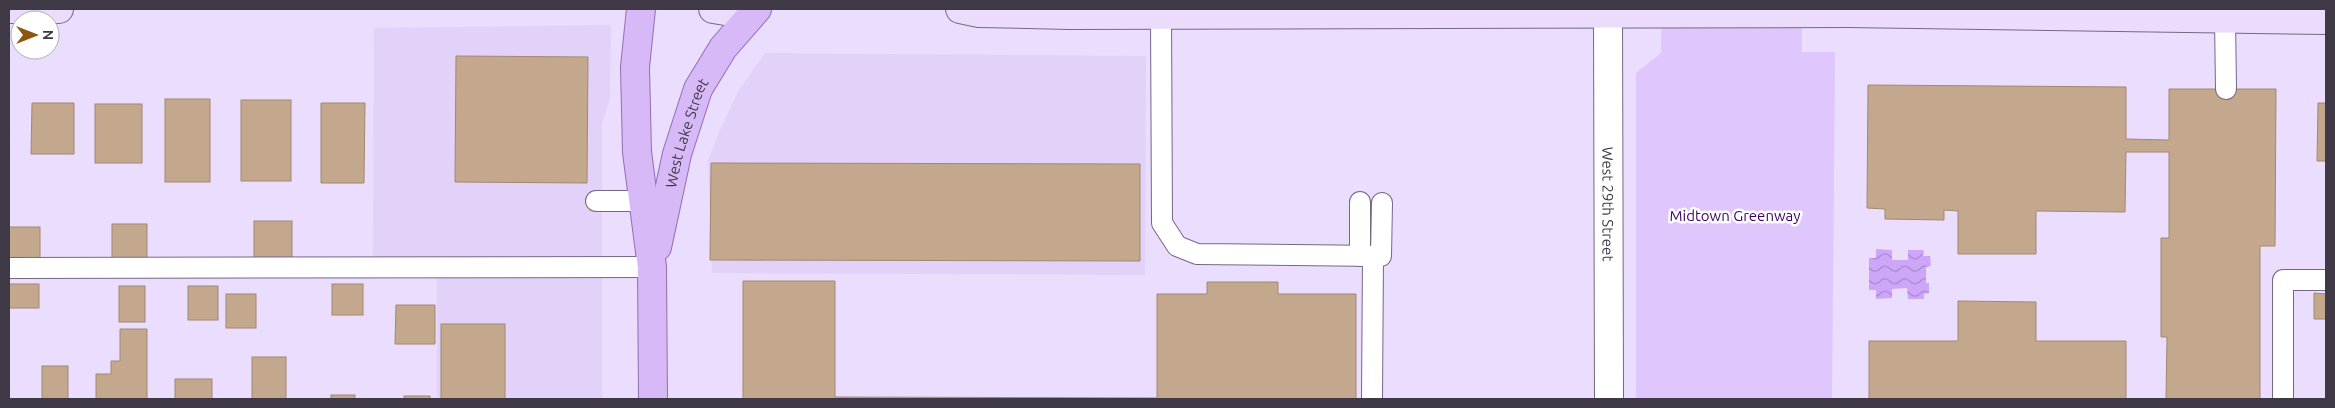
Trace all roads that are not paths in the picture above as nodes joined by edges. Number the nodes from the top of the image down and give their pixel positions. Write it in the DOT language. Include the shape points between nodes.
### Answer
graph roads {
  1 [pos="9,9"];
  2 [pos="59,9"];
  3 [pos="641,9"];
  4 [pos="713,9"];
  5 [pos="960,9"];
  6 [pos="1320,11"];
  7 [pos="1608,11"];
  8 [pos="753,12"];
  9 [pos="1161,14"];
  10 [pos="2226,19"];
  11 [pos="2326,20"];
  12 [pos="2226,89"];
  13 [pos="596,200"];
  14 [pos="643,200"];
  15 [pos="1360,202"];
  16 [pos="1382,203"];
  17 [pos="1371,256"];
  18 [pos="652,266"];
  19 [pos="9,268"];
  20 [pos="2326,280"];
  21 [pos="653,399"];
  22 [pos="1372,399"];
  23 [pos="1609,399"];
  24 [pos="2283,399"];
  1 -- 2 [label="street"];
  3 -- 14 [label="main road, West Lake Street" via="635,67 637,152"];
  4 -- 8 [label="street"];
  5 -- 9 [label="street" via="979,13"];
  6 -- 7 [label="street"];
  6 -- 9 [label="street"];
  7 -- 10 [label="street"];
  7 -- 23 [label="street, West 29th Street"];
  8 -- 18 [label="main road, West Lake Street" via="723,48 698,88 677,154"];
  9 -- 17 [label="lane" via="1162,223 1177,246 1198,254"];
  10 -- 11 [label="street"];
  10 -- 12 [label="lane"];
  13 -- 14 [label="lane"];
  14 -- 18 [label="main road, West Lake Street"];
  15 -- 17 [label="lane"];
  16 -- 17 [label="lane"];
  17 -- 22 [label="lane"];
  18 -- 19 [label="lane"];
  18 -- 21 [label="main road, West Lake Street"];
  20 -- 24 [label="lane" via="2283,280"];
}
